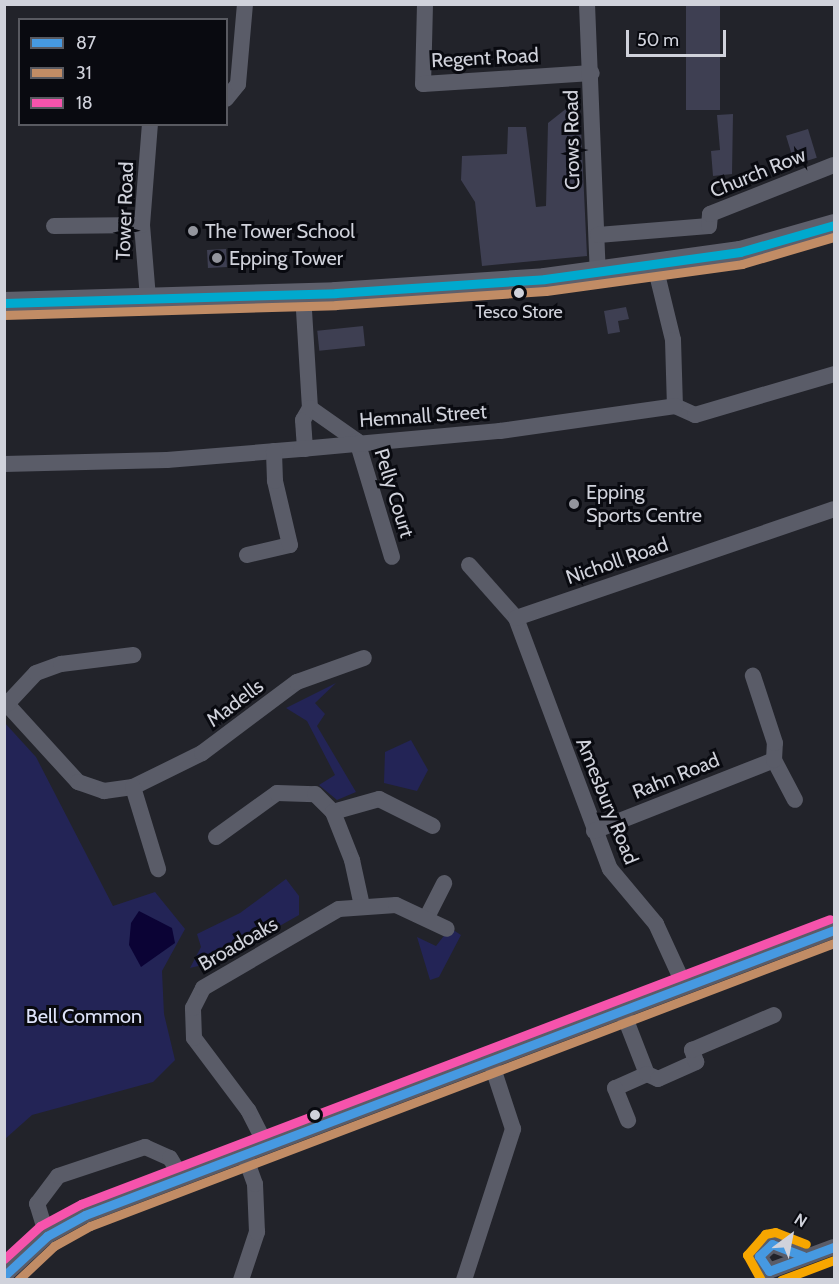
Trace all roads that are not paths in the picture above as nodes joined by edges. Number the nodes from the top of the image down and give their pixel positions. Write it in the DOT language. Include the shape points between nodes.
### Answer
graph roads {
  1 [pos="245,4"];
  2 [pos="425,4"];
  3 [pos="587,4"];
  4 [pos="592,73"];
  5 [pos="228,96"];
  6 [pos="150,126"];
  7 [pos="834,165"];
  8 [pos="141,225"];
  9 [pos="834,225"];
  10 [pos="54,226"];
  11 [pos="598,235"];
  12 [pos="655,266"];
  13 [pos="598,273"];
  14 [pos="303,294"];
  15 [pos="148,298"];
  16 [pos="4,303"];
  17 [pos="834,374"];
  18 [pos="675,406"];
  19 [pos="310,408"];
  20 [pos="357,441"];
  21 [pos="305,449"];
  22 [pos="274,452"];
  23 [pos="4,464"];
  24 [pos="834,509"];
  25 [pos="247,555"];
  26 [pos="392,557"];
  27 [pos="469,565"];
  28 [pos="516,618"];
  29 [pos="134,655"];
  30 [pos="364,658"];
  31 [pos="753,676"];
  32 [pos="6,703"];
  33 [pos="774,760"];
  34 [pos="133,787"];
  35 [pos="795,800"];
  36 [pos="333,812"];
  37 [pos="433,826"];
  38 [pos="594,831"];
  39 [pos="216,837"];
  40 [pos="158,869"];
  41 [pos="444,883"];
  42 [pos="362,906"];
  43 [pos="427,917"];
  44 [pos="447,928"];
  45 [pos="834,930"];
  46 [pos="684,985"];
  47 [pos="622,1010"];
  48 [pos="774,1015"];
  49 [pos="490,1059"];
  50 [pos="647,1074"];
  51 [pos="628,1120"];
  52 [pos="266,1145"];
  53 [pos="244,1154"];
  54 [pos="182,1178"];
  55 [pos="47,1236"];
  56 [pos="834,1247"];
  57 [pos="803,1256"];
  58 [pos="4,1276"];
  59 [pos="241,1280"];
  60 [pos="464,1280"];
  1 -- 5 [label="street" via="238,84"];
  2 -- 4 [label="street, Regent Road" via="423,84"];
  3 -- 4 [label="street, Crows Road"];
  4 -- 11 [label="street, Crows Road"];
  6 -- 8 [label="street, Tower Road"];
  7 -- 11 [label="street, Church Row" via="710,214 709,226"];
  8 -- 10 [label="street"];
  8 -- 15 [label="street, Tower Road"];
  9 -- 12 [label="main road" via="740,252"];
  11 -- 13 [label="street, Crows Road"];
  12 -- 13 [label="main road"];
  12 -- 18 [label="street" via="673,340"];
  13 -- 14 [label="main road"];
  14 -- 15 [label="main road"];
  14 -- 19 [label="street"];
  15 -- 16 [label="main road"];
  17 -- 18 [label="street, Hemnall Street" via="695,415"];
  18 -- 20 [label="street, Hemnall Street" via="500,431"];
  19 -- 20 [label="street"];
  19 -- 21 [label="street" via="303,420"];
  20 -- 21 [label="street, Hemnall Street"];
  20 -- 26 [label="street, Pelly Court"];
  21 -- 22 [label="street, Hemnall Street"];
  22 -- 23 [label="street, Hemnall Street"];
  22 -- 25 [label="street" via="290,545"];
  24 -- 28 [label="street, Nicholl Road"];
  27 -- 28 [label="street"];
  28 -- 38 [label="street, Amesbury Road"];
  29 -- 32 [label="street" via="61,664 36,673"];
  30 -- 34 [label="street, Madells" via="297,682 202,753"];
  31 -- 33 [label="street" via="775,743"];
  32 -- 34 [label="street, Madells" via="78,782 104,791"];
  33 -- 35 [label="street"];
  33 -- 38 [label="street, Rahn Road"];
  34 -- 40 [label="street"];
  36 -- 37 [label="street" via="378,799"];
  36 -- 39 [label="street" via="315,794 284,790"];
  36 -- 42 [label="street" via="352,860"];
  38 -- 46 [label="street, Amesbury Road" via="620,886 656,924"];
  41 -- 43 [label="street"];
  42 -- 43 [label="street, Broadoaks" via="396,905"];
  42 -- 52 [label="street, Broadoaks" via="315,920 286,943 213,979 196,997 192,1030 197,1047 248,1110"];
  43 -- 44 [label="street, Broadoaks"];
  45 -- 46 [label="street"];
  46 -- 47 [label="street"];
  47 -- 49 [label="street"];
  47 -- 50 [label="street"];
  48 -- 50 [label="street" via="692,1050 696,1062 658,1079"];
  49 -- 52 [label="street"];
  49 -- 60 [label="street" via="511,1116 511,1148"];
  50 -- 51 [label="street" via="615,1088"];
  52 -- 53 [label="street"];
  53 -- 54 [label="street"];
  53 -- 59 [label="street" via="255,1184 257,1232"];
  54 -- 55 [label="street" via="85,1215"];
  54 -- 55 [label="street" via="170,1158 145,1148 58,1176 37,1204"];
  55 -- 58 [label="street"];
  56 -- 57 [label="street"];
}
